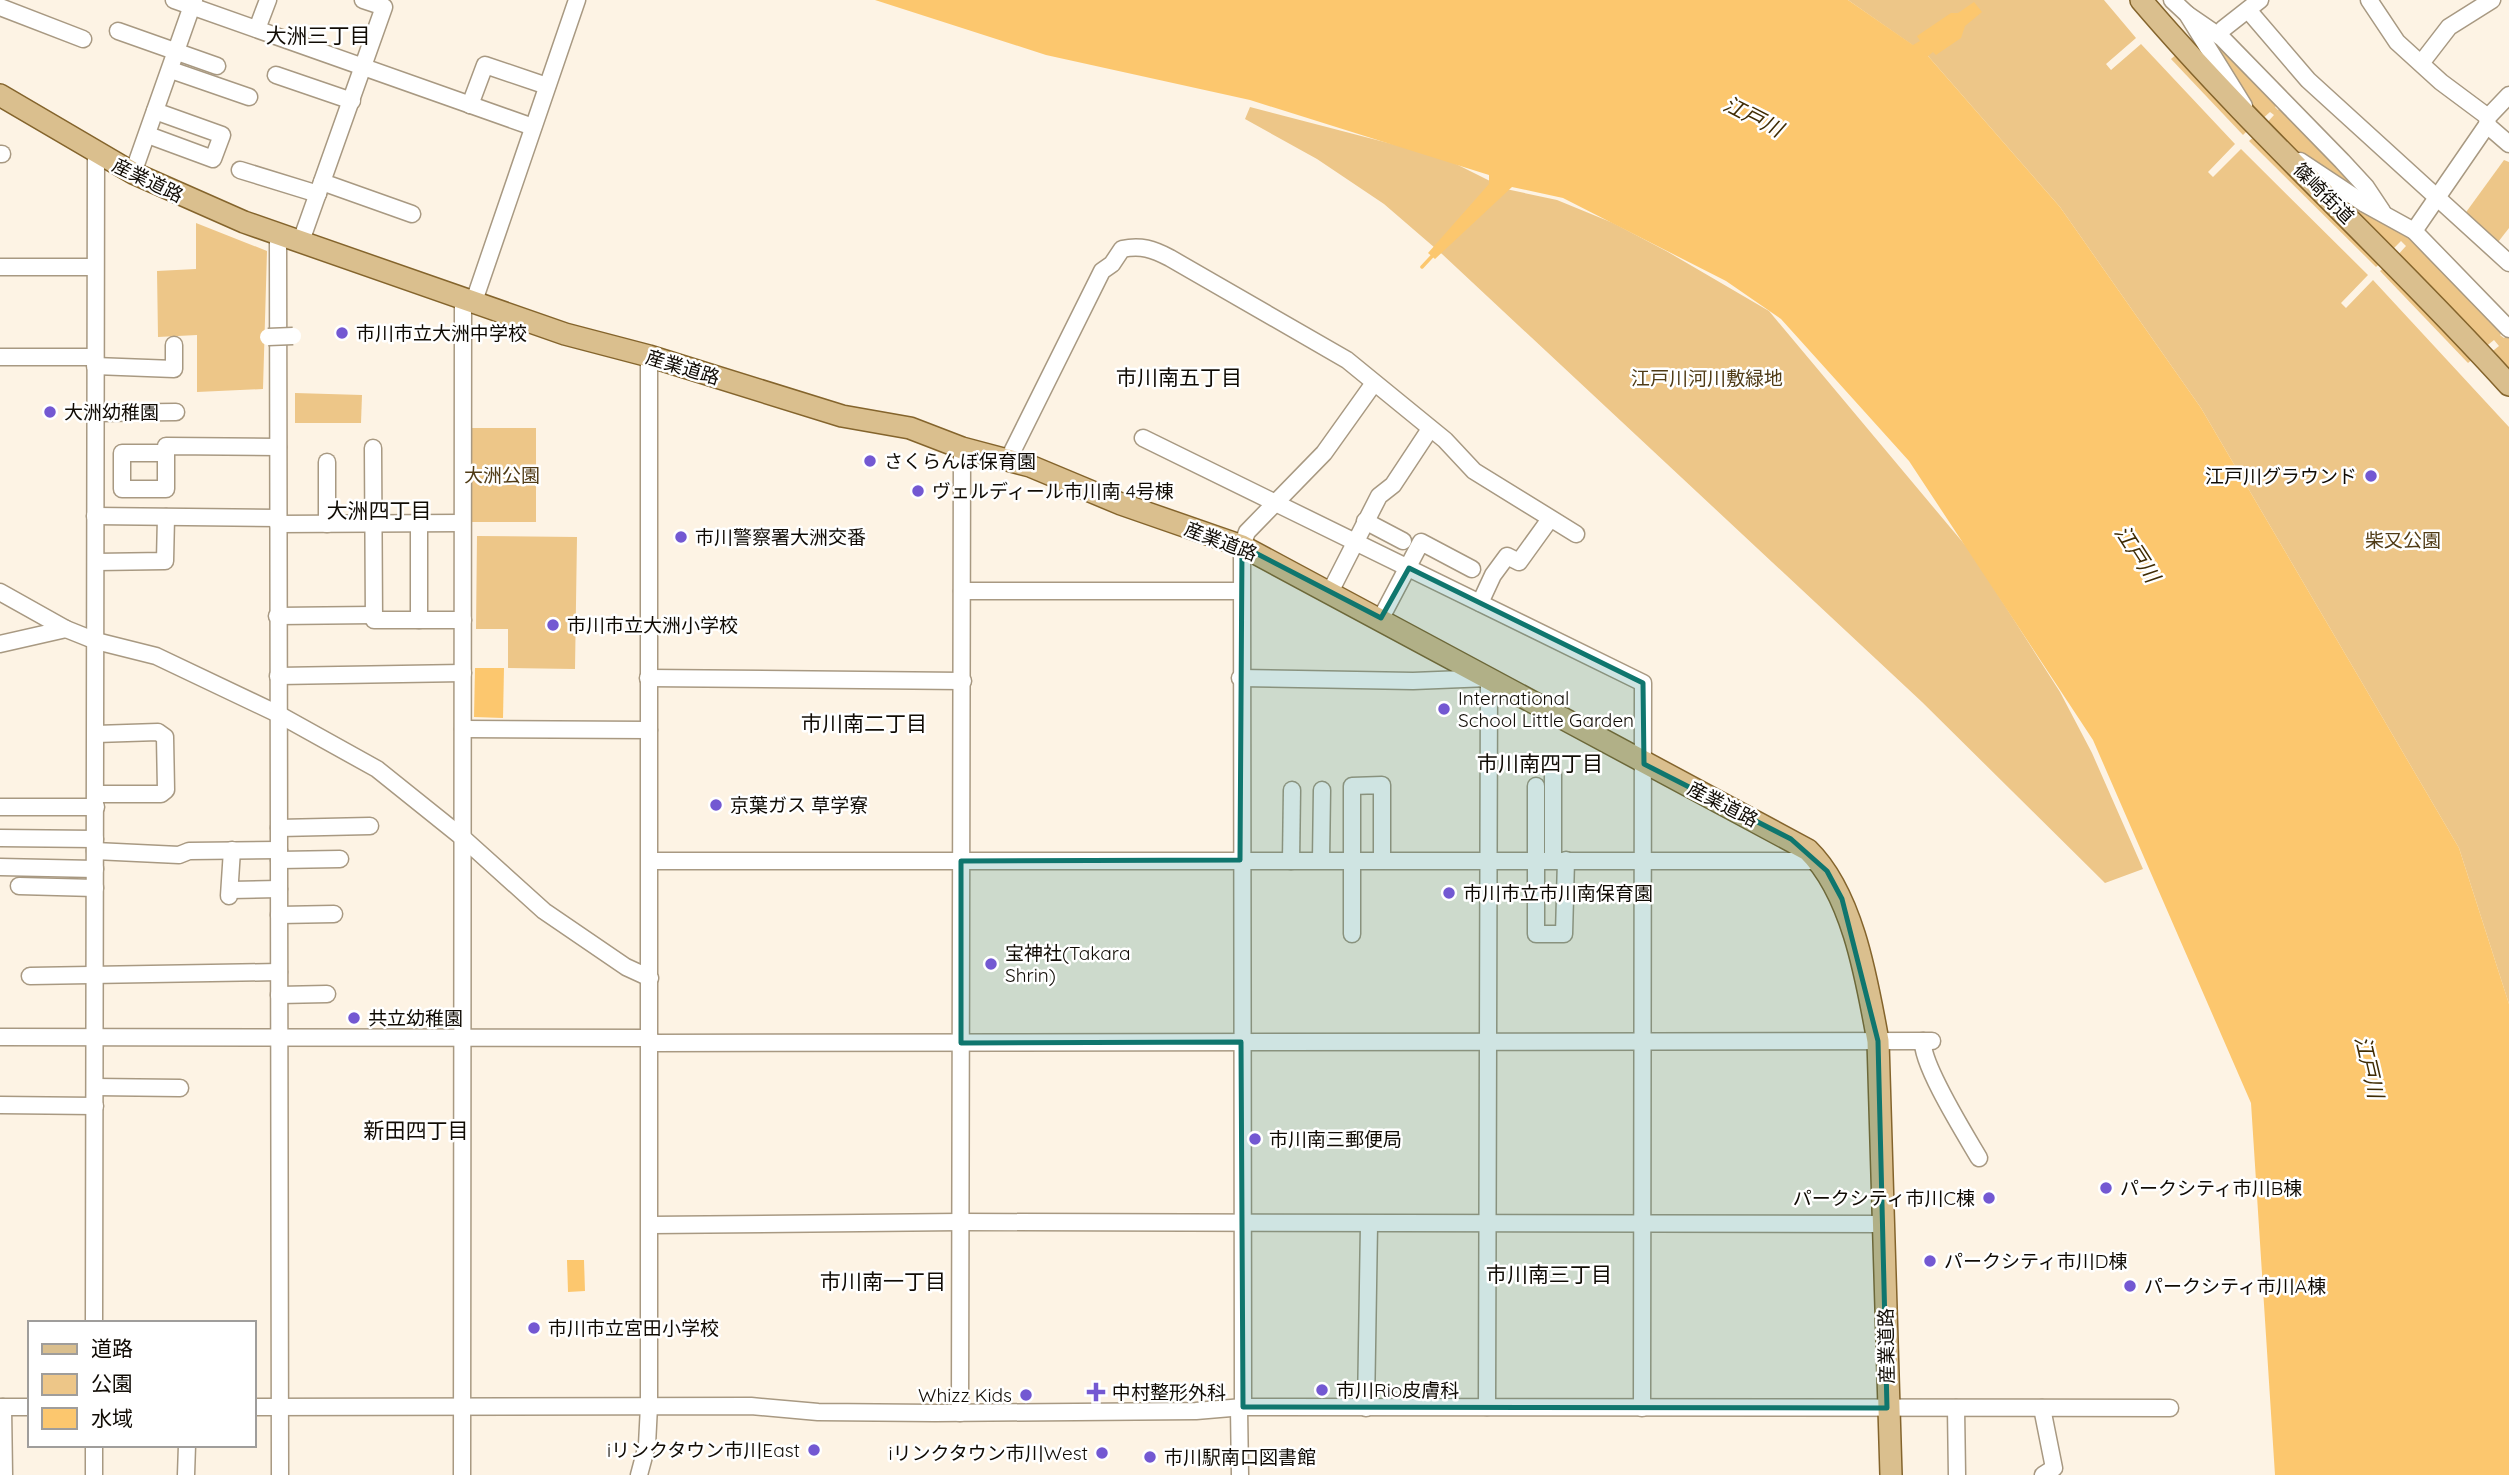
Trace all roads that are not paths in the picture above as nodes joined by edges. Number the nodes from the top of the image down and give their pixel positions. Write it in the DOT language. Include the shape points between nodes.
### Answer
graph roads {
  1 [pos="2,0"];
  2 [pos="174,0"];
  3 [pos="268,0"];
  4 [pos="363,0"];
  5 [pos="577,0"];
  6 [pos="2141,0"];
  7 [pos="2492,0"];
  8 [pos="193,3"];
  9 [pos="2377,3"];
  10 [pos="2180,5"];
  11 [pos="2254,5"];
  12 [pos="0,6"];
  13 [pos="257,29"];
  14 [pos="2223,29"];
  15 [pos="118,31"];
  16 [pos="83,39"];
  17 [pos="177,52"];
  18 [pos="2422,62"];
  19 [pos="217,66"];
  20 [pos="363,67"];
  21 [pos="171,70"];
  22 [pos="276,75"];
  23 [pos="547,86"];
  24 [pos="0,95"];
  25 [pos="2509,95"];
  26 [pos="249,97"];
  27 [pos="352,101"];
  28 [pos="470,105"];
  29 [pos="155,111"];
  30 [pos="2246,115"];
  31 [pos="2488,121"];
  32 [pos="533,127"];
  33 [pos="148,135"];
  34 [pos="2509,144"];
  35 [pos="2282,152"];
  36 [pos="96,153"];
  37 [pos="240,170"];
  38 [pos="133,173"];
  39 [pos="320,188"];
  40 [pos="2437,198"];
  41 [pos="2382,211"];
  42 [pos="412,214"];
  43 [pos="2414,231"];
  44 [pos="278,234"];
  45 [pos="300,241"];
  46 [pos="2509,263"];
  47 [pos="0,267"];
  48 [pos="94,267"];
  49 [pos="468,302"];
  50 [pos="2509,329"];
  51 [pos="293,336"];
  52 [pos="268,337"];
  53 [pos="174,345"];
  54 [pos="649,356"];
  55 [pos="0,357"];
  56 [pos="95,361"];
  57 [pos="1374,383"];
  58 [pos="2509,385"];
  59 [pos="176,412"];
  60 [pos="95,413"];
  61 [pos="1430,429"];
  62 [pos="1143,439"];
  63 [pos="278,447"];
  64 [pos="373,448"];
  65 [pos="962,448"];
  66 [pos="166,453"];
  67 [pos="1008,460"];
  68 [pos="327,462"];
  69 [pos="1275,503"];
  70 [pos="95,516"];
  71 [pos="166,517"];
  72 [pos="1550,519"];
  73 [pos="1365,520"];
  74 [pos="278,521"];
  75 [pos="462,523"];
  76 [pos="327,524"];
  77 [pos="374,524"];
  78 [pos="419,524"];
  79 [pos="1576,534"];
  80 [pos="1354,541"];
  81 [pos="1403,541"];
  82 [pos="1242,546"];
  83 [pos="96,562"];
  84 [pos="1409,568"];
  85 [pos="1472,569"];
  86 [pos="962,591"];
  87 [pos="1241,591"];
  88 [pos="0,592"];
  89 [pos="1330,592"];
  90 [pos="1480,603"];
  91 [pos="374,615"];
  92 [pos="277,616"];
  93 [pos="1381,618"];
  94 [pos="419,620"];
  95 [pos="463,620"];
  96 [pos="66,629"];
  97 [pos="96,641"];
  98 [pos="0,644"];
  99 [pos="463,674"];
  100 [pos="278,676"];
  101 [pos="648,678"];
  102 [pos="1241,678"];
  103 [pos="1489,678"];
  104 [pos="962,681"];
  105 [pos="278,714"];
  106 [pos="463,729"];
  107 [pos="649,730"];
  108 [pos="96,734"];
  109 [pos="1644,764"];
  110 [pos="1553,773"];
  111 [pos="1536,786"];
  112 [pos="1292,790"];
  113 [pos="1322,790"];
  114 [pos="96,800"];
  115 [pos="0,807"];
  116 [pos="370,826"];
  117 [pos="279,828"];
  118 [pos="0,838"];
  119 [pos="463,838"];
  120 [pos="95,845"];
  121 [pos="232,850"];
  122 [pos="279,855"];
  123 [pos="340,859"];
  124 [pos="1240,860"];
  125 [pos="1291,860"];
  126 [pos="1321,860"];
  127 [pos="1352,860"];
  128 [pos="1382,860"];
  129 [pos="1536,860"];
  130 [pos="1560,860"];
  131 [pos="1643,860"];
  132 [pos="650,861"];
  133 [pos="961,861"];
  134 [pos="1488,861"];
  135 [pos="1819,861"];
  136 [pos="0,867"];
  137 [pos="95,869"];
  138 [pos="19,886"];
  139 [pos="95,888"];
  140 [pos="279,889"];
  141 [pos="334,914"];
  142 [pos="279,915"];
  143 [pos="1352,934"];
  144 [pos="279,972"];
  145 [pos="95,975"];
  146 [pos="30,976"];
  147 [pos="650,978"];
  148 [pos="327,994"];
  149 [pos="279,995"];
  150 [pos="0,1037"];
  151 [pos="279,1037"];
  152 [pos="461,1037"];
  153 [pos="95,1038"];
  154 [pos="650,1040"];
  155 [pos="1878,1041"];
  156 [pos="961,1042"];
  157 [pos="1241,1042"];
  158 [pos="1643,1042"];
  159 [pos="1488,1043"];
  160 [pos="94,1087"];
  161 [pos="180,1088"];
  162 [pos="0,1105"];
  163 [pos="94,1106"];
  164 [pos="1979,1158"];
  165 [pos="960,1222"];
  166 [pos="1242,1223"];
  167 [pos="1369,1224"];
  168 [pos="1488,1224"];
  169 [pos="1884,1224"];
  170 [pos="651,1225"];
  171 [pos="1644,1225"];
  172 [pos="94,1321"];
  173 [pos="462,1406"];
  174 [pos="649,1406"];
  175 [pos="2,1407"];
  176 [pos="28,1407"];
  177 [pos="256,1407"];
  178 [pos="280,1407"];
  179 [pos="1241,1407"];
  180 [pos="1486,1407"];
  181 [pos="1366,1408"];
  182 [pos="1642,1408"];
  183 [pos="1887,1408"];
  184 [pos="1956,1408"];
  185 [pos="2042,1408"];
  186 [pos="2170,1408"];
  187 [pos="960,1413"];
  188 [pos="94,1447"];
  189 [pos="187,1447"];
  190 [pos="4,1475"];
  191 [pos="94,1475"];
  192 [pos="186,1475"];
  193 [pos="279,1475"];
  194 [pos="462,1475"];
  195 [pos="639,1475"];
  196 [pos="1240,1475"];
  197 [pos="1891,1475"];
  198 [pos="1957,1475"];
  199 [pos="2043,1475"];
  1 -- 12 [label="street"];
  2 -- 8 [label="street"];
  3 -- 13 [label="street"];
  4 -- 20 [label="street" via="384,7"];
  5 -- 23 [label="street"];
  6 -- 30 [label="main road, 篠崎街道"];
  7 -- 18 [label="street" via="2449,27"];
  8 -- 13 [label="street"];
  8 -- 17 [label="street"];
  9 -- 18 [label="street" via="2397,42"];
  10 -- 30 [label="street" via="2234,86"];
  10 -- 41 [label="street" via="2221,38 2342,161"];
  11 -- 14 [label="street"];
  11 -- 40 [label="street" via="2308,80"];
  12 -- 16 [label="street"];
  13 -- 20 [label="street"];
  15 -- 17 [label="street"];
  17 -- 19 [label="street"];
  17 -- 21 [label="street"];
  18 -- 31 [label="street"];
  20 -- 27 [label="street"];
  20 -- 28 [label="street"];
  21 -- 26 [label="street"];
  21 -- 29 [label="street"];
  22 -- 27 [label="street"];
  23 -- 28 [label="street" via="485,65"];
  23 -- 32 [label="street"];
  24 -- 36 [label="main road, 産業道路"];
  25 -- 31 [label="street"];
  27 -- 39 [label="street"];
  28 -- 32 [label="street"];
  29 -- 33 [label="street"];
  29 -- 33 [label="street" via="222,135 213,159"];
  30 -- 35 [label="main road, 篠崎街道"];
  31 -- 34 [label="street"];
  31 -- 40 [label="street"];
  32 -- 49 [label="street"];
  33 -- 38 [label="street"];
  35 -- 41 [label="street"];
  35 -- 58 [label="main road, 篠崎街道"];
  36 -- 38 [label="main road, 産業道路"];
  36 -- 48 [label="street"];
  37 -- 39 [label="street"];
  38 -- 44 [label="main road, 産業道路" via="209,209"];
  39 -- 42 [label="street"];
  39 -- 45 [label="street"];
  40 -- 43 [label="street"];
  40 -- 46 [label="street"];
  41 -- 43 [label="street"];
  43 -- 50 [label="street"];
  44 -- 45 [label="main road, 産業道路"];
  44 -- 63 [label="street"];
  45 -- 49 [label="main road, 産業道路"];
  47 -- 48 [label="street"];
  48 -- 56 [label="street"];
  49 -- 54 [label="main road, 産業道路"];
  49 -- 75 [label="street"];
  51 -- 52 [label="street, bridge"];
  53 -- 56 [label="street" via="174,369"];
  54 -- 65 [label="main road, 産業道路" via="842,416 910,428"];
  54 -- 101 [label="street"];
  55 -- 56 [label="street"];
  56 -- 60 [label="street"];
  57 -- 61 [label="street"];
  57 -- 67 [label="street" via="1314,339 1151,248 1136,246 1122,249 1102,271"];
  57 -- 69 [label="street" via="1324,453"];
  59 -- 60 [label="street"];
  60 -- 70 [label="street"];
  61 -- 72 [label="street" via="1474,471"];
  61 -- 73 [label="street"];
  62 -- 69 [label="street"];
  63 -- 66 [label="street" via="166,446"];
  63 -- 74 [label="street"];
  64 -- 77 [label="street"];
  65 -- 67 [label="main road, 産業道路"];
  65 -- 86 [label="street"];
  67 -- 82 [label="main road, 産業道路"];
  68 -- 76 [label="street"];
  69 -- 80 [label="street"];
  69 -- 82 [label="street" via="1247,532"];
  70 -- 71 [label="street"];
  70 -- 83 [label="street"];
  71 -- 74 [label="street"];
  71 -- 83 [label="street" via="165,561"];
  72 -- 79 [label="street"];
  72 -- 90 [label="street" via="1519,562 1507,556"];
  73 -- 80 [label="street"];
  73 -- 81 [label="street"];
  74 -- 76 [label="street"];
  74 -- 92 [label="street"];
  75 -- 78 [label="street"];
  75 -- 95 [label="street"];
  76 -- 77 [label="street"];
  77 -- 78 [label="street"];
  77 -- 91 [label="street"];
  78 -- 94 [label="street"];
  80 -- 84 [label="street"];
  80 -- 89 [label="street"];
  82 -- 87 [label="street"];
  82 -- 89 [label="main road, 産業道路"];
  83 -- 97 [label="street"];
  84 -- 85 [label="street" via="1421,542"];
  84 -- 90 [label="street"];
  84 -- 93 [label="street"];
  86 -- 87 [label="street"];
  86 -- 104 [label="street"];
  87 -- 102 [label="street"];
  88 -- 96 [label="street"];
  89 -- 93 [label="main road, 産業道路"];
  90 -- 109 [label="street" via="1643,683"];
  91 -- 92 [label="street"];
  91 -- 94 [label="street" via="374,620"];
  92 -- 100 [label="street"];
  93 -- 103 [label="main road, 産業道路"];
  94 -- 95 [label="street"];
  95 -- 99 [label="street"];
  96 -- 97 [label="street"];
  96 -- 98 [label="street"];
  97 -- 105 [label="street" via="156,656"];
  97 -- 108 [label="street"];
  99 -- 100 [label="street"];
  99 -- 106 [label="street"];
  100 -- 105 [label="street"];
  101 -- 104 [label="street"];
  101 -- 107 [label="street"];
  102 -- 103 [label="street"];
  102 -- 124 [label="street"];
  103 -- 109 [label="main road, 産業道路"];
  103 -- 134 [label="street"];
  104 -- 133 [label="street"];
  105 -- 117 [label="street"];
  105 -- 119 [label="street" via="377,769"];
  106 -- 107 [label="street"];
  106 -- 119 [label="street"];
  107 -- 132 [label="street"];
  108 -- 114 [label="street"];
  108 -- 114 [label="street" via="158,732 165,737 166,790"];
  109 -- 131 [label="street"];
  109 -- 135 [label="main road, 産業道路" via="1791,839"];
  110 -- 130 [label="street"];
  111 -- 129 [label="street"];
  112 -- 125 [label="street"];
  113 -- 126 [label="street"];
  114 -- 115 [label="street"];
  114 -- 120 [label="street"];
  116 -- 117 [label="street"];
  117 -- 122 [label="street"];
  118 -- 120 [label="street"];
  119 -- 147 [label="street" via="544,911 626,967"];
  119 -- 152 [label="street"];
  120 -- 121 [label="street" via="179,855"];
  120 -- 137 [label="street"];
  121 -- 122 [label="street"];
  121 -- 140 [label="street" via="229,893"];
  122 -- 123 [label="street"];
  122 -- 140 [label="street"];
  124 -- 125 [label="street"];
  124 -- 133 [label="street"];
  124 -- 157 [label="street"];
  125 -- 126 [label="street"];
  126 -- 127 [label="street"];
  127 -- 128 [label="street"];
  127 -- 128 [label="street" via="1352,786 1382,785"];
  127 -- 143 [label="street"];
  128 -- 134 [label="street"];
  129 -- 130 [label="street"];
  129 -- 130 [label="street" via="1536,934 1564,934"];
  129 -- 134 [label="street"];
  130 -- 131 [label="street"];
  131 -- 135 [label="street"];
  131 -- 158 [label="street"];
  132 -- 133 [label="street"];
  132 -- 147 [label="street"];
  133 -- 156 [label="street"];
  134 -- 159 [label="street"];
  135 -- 155 [label="main road, 産業道路" via="1842,899"];
  136 -- 137 [label="street"];
  137 -- 139 [label="street"];
  138 -- 139 [label="street"];
  139 -- 145 [label="street"];
  140 -- 142 [label="street"];
  141 -- 142 [label="street"];
  142 -- 144 [label="street"];
  144 -- 145 [label="street"];
  144 -- 149 [label="street"];
  145 -- 146 [label="street"];
  145 -- 153 [label="street"];
  147 -- 154 [label="street"];
  148 -- 149 [label="street"];
  149 -- 151 [label="street"];
  150 -- 153 [label="street"];
  151 -- 152 [label="street"];
  151 -- 153 [label="street"];
  151 -- 178 [label="street"];
  152 -- 154 [label="street"];
  152 -- 173 [label="street"];
  153 -- 160 [label="street"];
  154 -- 156 [label="street"];
  154 -- 170 [label="street"];
  155 -- 158 [label="street"];
  155 -- 164 [label="street" via="1927,1041 1922,1048 1934,1077"];
  155 -- 169 [label="main road, 産業道路"];
  156 -- 157 [label="street"];
  156 -- 165 [label="street"];
  157 -- 159 [label="street"];
  157 -- 166 [label="street"];
  158 -- 159 [label="street"];
  158 -- 171 [label="street"];
  159 -- 168 [label="street"];
  160 -- 161 [label="street"];
  160 -- 163 [label="street"];
  162 -- 163 [label="street"];
  163 -- 172 [label="street"];
  165 -- 166 [label="street"];
  165 -- 170 [label="street"];
  165 -- 187 [label="street"];
  166 -- 167 [label="street"];
  166 -- 179 [label="street"];
  167 -- 168 [label="street"];
  167 -- 181 [label="street"];
  168 -- 171 [label="street"];
  168 -- 180 [label="street"];
  169 -- 171 [label="street"];
  169 -- 183 [label="main road, 産業道路"];
  170 -- 174 [label="street"];
  171 -- 182 [label="street"];
  173 -- 174 [label="street"];
  173 -- 178 [label="street"];
  173 -- 194 [label="street"];
  174 -- 187 [label="street"];
  174 -- 195 [label="street" via="647,1445"];
  175 -- 176 [label="street"];
  175 -- 190 [label="street"];
  177 -- 178 [label="street"];
  178 -- 193 [label="street"];
  179 -- 181 [label="street"];
  179 -- 187 [label="street"];
  179 -- 196 [label="street"];
  180 -- 181 [label="street"];
  180 -- 182 [label="street"];
  182 -- 183 [label="street"];
  183 -- 184 [label="street"];
  183 -- 197 [label="main road, 産業道路"];
  184 -- 185 [label="street"];
  184 -- 198 [label="street"];
  185 -- 186 [label="street"];
  185 -- 199 [label="street" via="2054,1468"];
  188 -- 191 [label="street"];
  189 -- 192 [label="street"];
}
